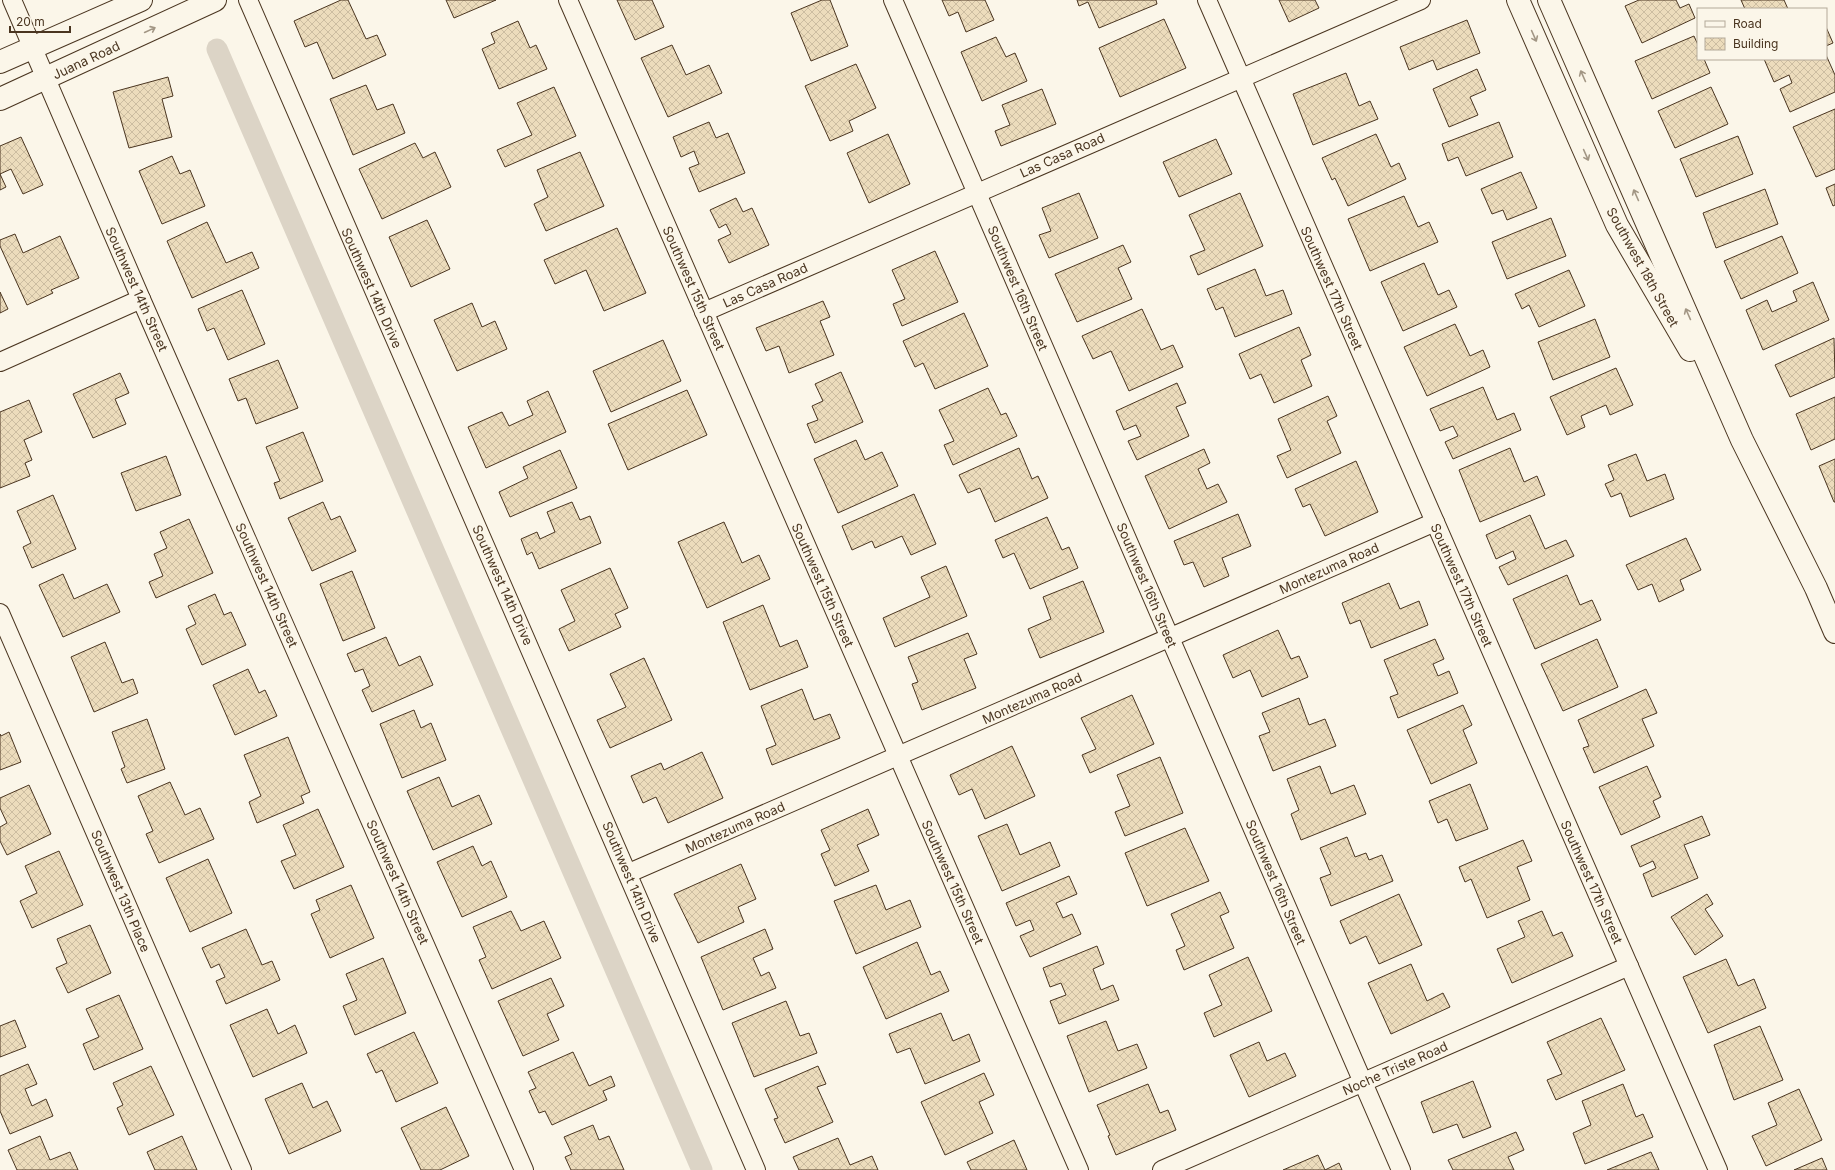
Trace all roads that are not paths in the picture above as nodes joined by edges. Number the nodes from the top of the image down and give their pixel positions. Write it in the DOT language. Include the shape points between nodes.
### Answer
graph roads {
  1 [pos="12,0"];
  2 [pos="142,0"];
  3 [pos="215,0"];
  4 [pos="248,0"];
  5 [pos="568,0"];
  6 [pos="893,0"];
  7 [pos="1206,0"];
  8 [pos="1421,0"];
  9 [pos="1518,0"];
  10 [pos="1549,0"];
  11 [pos="32,48"];
  12 [pos="0,62"];
  13 [pos="1240,78"];
  14 [pos="46,79"];
  15 [pos="0,99"];
  16 [pos="976,193"];
  17 [pos="141,299"];
  18 [pos="704,312"];
  19 [pos="0,362"];
  20 [pos="1742,440"];
  21 [pos="1435,522"];
  22 [pos="0,613"];
  23 [pos="1835,632"];
  24 [pos="1170,637"];
  25 [pos="898,756"];
  26 [pos="629,873"];
  27 [pos="1629,966"];
  28 [pos="1363,1082"];
  29 [pos="242,1170"];
  30 [pos="524,1170"];
  31 [pos="756,1170"];
  32 [pos="1079,1170"];
  33 [pos="1162,1170"];
  34 [pos="1401,1170"];
  35 [pos="1718,1170"];
  1 -- 11 [label="street, Southwest 14th Street"];
  2 -- 11 [label="main road"];
  14 -- 3 [label="main road, Juana Road, one-way"];
  4 -- 26 [label="street, Southwest 14th Drive"];
  5 -- 18 [label="street, Southwest 15th Street"];
  6 -- 16 [label="street, Southwest 16th Street"];
  7 -- 13 [label="street, Southwest 17th Street"];
  8 -- 13 [label="street, Las Casa Road"];
  9 -- 20 [label="main road, Southwest 18th Street, one-way" via="1617,225"];
  20 -- 10 [label="main road, Southwest 18th Street, one-way"];
  11 -- 12 [label="main road"];
  11 -- 14 [label="street, Southwest 14th Street"];
  13 -- 16 [label="street, Las Casa Road"];
  13 -- 21 [label="street, Southwest 17th Street"];
  14 -- 15 [label="main road, Juana Road"];
  14 -- 17 [label="street, Southwest 14th Street"];
  16 -- 18 [label="street, Las Casa Road"];
  16 -- 24 [label="street, Southwest 16th Street"];
  17 -- 19 [label="street"];
  17 -- 30 [label="street, Southwest 14th Street"];
  18 -- 25 [label="street, Southwest 15th Street"];
  20 -- 23 [label="main road, Southwest 18th Street" via="1816,588"];
  21 -- 24 [label="street, Montezuma Road"];
  21 -- 27 [label="street, Southwest 17th Street"];
  22 -- 29 [label="street, Southwest 13th Place"];
  24 -- 25 [label="street, Montezuma Road"];
  24 -- 28 [label="street, Southwest 16th Street"];
  25 -- 26 [label="street, Montezuma Road"];
  25 -- 32 [label="street, Southwest 15th Street"];
  26 -- 31 [label="street, Southwest 14th Drive"];
  27 -- 28 [label="street, Noche Triste Road"];
  27 -- 35 [label="street, Southwest 17th Street"];
  28 -- 33 [label="street, Noche Triste Road"];
  28 -- 34 [label="street, Southwest 16th Street"];
}
